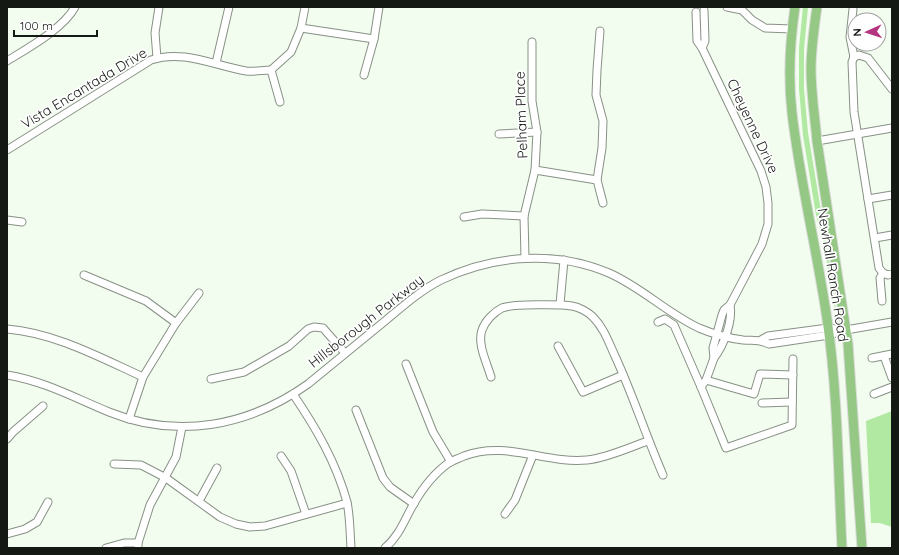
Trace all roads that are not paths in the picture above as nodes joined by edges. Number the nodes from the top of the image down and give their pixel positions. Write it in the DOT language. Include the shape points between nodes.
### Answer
graph roads {
  1 [pos="75,7"];
  2 [pos="159,7"];
  3 [pos="228,7"];
  4 [pos="305,7"];
  5 [pos="379,7"];
  6 [pos="727,7"];
  7 [pos="795,7"];
  8 [pos="817,7"];
  9 [pos="694,9"];
  10 [pos="704,9"];
  11 [pos="743,9"];
  12 [pos="853,9"];
  13 [pos="301,28"];
  14 [pos="792,29"];
  15 [pos="600,31"];
  16 [pos="374,39"];
  17 [pos="532,42"];
  18 [pos="702,48"];
  19 [pos="854,57"];
  20 [pos="158,58"];
  21 [pos="7,61"];
  22 [pos="216,63"];
  23 [pos="272,70"];
  24 [pos="364,75"];
  25 [pos="892,89"];
  26 [pos="280,102"];
  27 [pos="892,128"];
  28 [pos="537,132"];
  29 [pos="499,134"];
  30 [pos="857,134"];
  31 [pos="817,141"];
  32 [pos="8,147"];
  33 [pos="535,170"];
  34 [pos="597,180"];
  35 [pos="892,195"];
  36 [pos="868,199"];
  37 [pos="603,203"];
  38 [pos="524,216"];
  39 [pos="464,217"];
  40 [pos="7,220"];
  41 [pos="22,222"];
  42 [pos="892,235"];
  43 [pos="874,238"];
  44 [pos="525,258"];
  45 [pos="564,260"];
  46 [pos="883,273"];
  47 [pos="892,274"];
  48 [pos="84,275"];
  49 [pos="199,293"];
  50 [pos="882,301"];
  51 [pos="560,304"];
  52 [pos="730,305"];
  53 [pos="658,322"];
  54 [pos="892,322"];
  55 [pos="176,323"];
  56 [pos="7,329"];
  57 [pos="846,330"];
  58 [pos="829,332"];
  59 [pos="716,334"];
  60 [pos="725,336"];
  61 [pos="558,346"];
  62 [pos="345,354"];
  63 [pos="892,354"];
  64 [pos="884,356"];
  65 [pos="714,358"];
  66 [pos="872,358"];
  67 [pos="793,359"];
  68 [pos="406,364"];
  69 [pos="7,375"];
  70 [pos="624,375"];
  71 [pos="793,375"];
  72 [pos="143,377"];
  73 [pos="491,377"];
  74 [pos="211,378"];
  75 [pos="892,378"];
  76 [pos="706,380"];
  77 [pos="892,387"];
  78 [pos="702,388"];
  79 [pos="293,394"];
  80 [pos="874,394"];
  81 [pos="792,402"];
  82 [pos="762,403"];
  83 [pos="43,406"];
  84 [pos="356,410"];
  85 [pos="129,419"];
  86 [pos="182,427"];
  87 [pos="7,439"];
  88 [pos="648,441"];
  89 [pos="534,454"];
  90 [pos="281,456"];
  91 [pos="451,462"];
  92 [pos="114,464"];
  93 [pos="217,468"];
  94 [pos="663,475"];
  95 [pos="166,478"];
  96 [pos="199,501"];
  97 [pos="48,502"];
  98 [pos="347,502"];
  99 [pos="414,504"];
  100 [pos="306,514"];
  101 [pos="505,514"];
  102 [pos="7,534"];
  103 [pos="138,546"];
  104 [pos="106,548"];
  105 [pos="351,548"];
  106 [pos="385,548"];
  107 [pos="842,548"];
  108 [pos="862,548"];
  1 -- 21 [label="street" via="71,15 46,36"];
  2 -- 20 [label="street" via="155,33"];
  3 -- 22 [label="street"];
  4 -- 13 [label="street"];
  5 -- 16 [label="street"];
  6 -- 11 [label="street"];
  7 -- 14 [label="main road, Newhall Ranch Road"];
  8 -- 31 [label="main road, Newhall Ranch Road" via="811,70"];
  9 -- 10 [label="street" via="700,12"];
  9 -- 18 [label="street, Cheyenne Drive" via="697,41"];
  10 -- 18 [label="street" via="705,42"];
  11 -- 14 [label="street" via="752,20 765,28"];
  12 -- 19 [label="street" via="850,37"];
  13 -- 16 [label="street"];
  13 -- 23 [label="street" via="291,52"];
  14 -- 58 [label="main road, Newhall Ranch Road" via="792,111"];
  15 -- 34 [label="street" via="596,95 602,121 602,148"];
  16 -- 24 [label="street"];
  17 -- 28 [label="street, Pelham Place" via="532,101"];
  18 -- 52 [label="street, Cheyenne Drive" via="761,171 768,203 768,224 762,244"];
  19 -- 25 [label="street" via="859,55 868,58"];
  19 -- 30 [label="street" via="852,88"];
  20 -- 22 [label="street, Vista Encantada Drive" via="178,56"];
  20 -- 32 [label="street, Vista Encantada Drive"];
  22 -- 23 [label="street, Vista Encantada Drive" via="248,71"];
  23 -- 26 [label="street"];
  27 -- 30 [label="street"];
  28 -- 29 [label="street"];
  28 -- 33 [label="street, Pelham Place"];
  30 -- 31 [label="street"];
  30 -- 36 [label="street"];
  31 -- 57 [label="main road, Newhall Ranch Road"];
  33 -- 34 [label="street"];
  33 -- 38 [label="street, Pelham Place"];
  34 -- 37 [label="street"];
  35 -- 36 [label="street"];
  36 -- 43 [label="street"];
  38 -- 39 [label="street" via="482,214"];
  38 -- 44 [label="street, Pelham Place"];
  40 -- 41 [label="street"];
  42 -- 43 [label="street"];
  43 -- 46 [label="street" via="878,268"];
  44 -- 45 [label="street, Hillsborough Parkway"];
  44 -- 62 [label="street, Hillsborough Parkway" via="477,266 441,280 418,294"];
  45 -- 51 [label="street"];
  45 -- 59 [label="street, Hillsborough Parkway" via="586,264 626,282 679,316"];
  46 -- 47 [label="street"];
  46 -- 50 [label="street" via="880,278"];
  48 -- 55 [label="street" via="146,301"];
  49 -- 55 [label="street"];
  51 -- 70 [label="street" via="586,311 593,317 602,328"];
  51 -- 73 [label="street" via="504,307 494,312 482,330 481,344"];
  52 -- 59 [label="street, Cheyenne Drive" via="724,310"];
  52 -- 60 [label="street, Cheyenne Drive" via="731,318"];
  53 -- 78 [label="street" via="665,319 674,325"];
  54 -- 57 [label="street, Hillsborough Parkway"];
  55 -- 72 [label="street"];
  56 -- 72 [label="street" via="56,338"];
  57 -- 58 [label="street, Hillsborough Parkway"];
  57 -- 108 [label="main road, Newhall Ranch Road"];
  58 -- 60 [label="street, Hillsborough Parkway" via="768,336 761,340"];
  58 -- 107 [label="main road, Newhall Ranch Road"];
  59 -- 60 [label="street, Hillsborough Parkway"];
  59 -- 65 [label="street, Cheyenne Drive"];
  60 -- 65 [label="street, Cheyenne Drive"];
  61 -- 70 [label="street" via="583,392"];
  62 -- 74 [label="street" via="323,328 314,327 308,329 289,346 244,372"];
  62 -- 79 [label="street, Hillsborough Parkway"];
  63 -- 64 [label="street"];
  64 -- 66 [label="street"];
  64 -- 75 [label="street"];
  65 -- 76 [label="street"];
  67 -- 71 [label="street"];
  68 -- 91 [label="street" via="433,432"];
  69 -- 85 [label="street, Hillsborough Parkway" via="53,387"];
  70 -- 88 [label="street"];
  71 -- 76 [label="street" via="760,374 754,394"];
  71 -- 81 [label="street"];
  72 -- 85 [label="street"];
  76 -- 78 [label="street"];
  77 -- 80 [label="street"];
  78 -- 81 [label="street" via="726,448 792,425"];
  79 -- 86 [label="street, Hillsborough Parkway" via="258,412 235,420"];
  79 -- 98 [label="street" via="330,454"];
  81 -- 82 [label="street"];
  83 -- 87 [label="street"];
  84 -- 99 [label="street" via="383,478 390,487"];
  85 -- 86 [label="street, Hillsborough Parkway"];
  86 -- 95 [label="street" via="176,458"];
  88 -- 89 [label="street" via="588,460 564,460"];
  88 -- 94 [label="street"];
  89 -- 91 [label="street" via="496,450 474,453"];
  89 -- 101 [label="street" via="515,500"];
  90 -- 100 [label="street" via="290,471"];
  91 -- 99 [label="street" via="429,480"];
  92 -- 95 [label="street" via="141,465"];
  93 -- 96 [label="street"];
  95 -- 96 [label="street"];
  95 -- 103 [label="street" via="150,505"];
  96 -- 100 [label="street" via="220,517 250,527 265,526"];
  97 -- 102 [label="street" via="37,522 25,529"];
  98 -- 100 [label="street"];
  98 -- 105 [label="street"];
  99 -- 106 [label="street" via="396,537"];
  103 -- 104 [label="street" via="124,543"];
}
